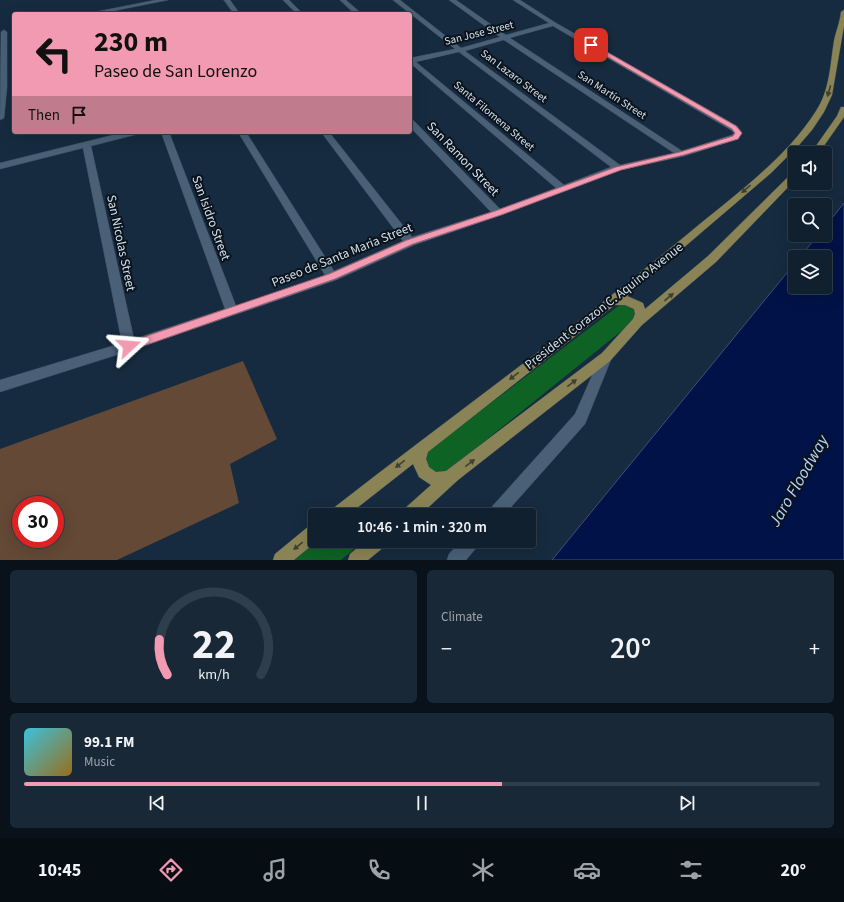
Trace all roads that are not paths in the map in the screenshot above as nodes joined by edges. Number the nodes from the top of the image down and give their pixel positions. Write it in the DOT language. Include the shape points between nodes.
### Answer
graph roads {
  1 [pos="121,0"];
  2 [pos="165,0"];
  3 [pos="227,0"];
  4 [pos="286,0"];
  5 [pos="344,0"];
  6 [pos="396,0"];
  7 [pos="452,0"];
  8 [pos="516,0"];
  9 [pos="125,6"];
  10 [pos="97,12"];
  11 [pos="236,12"];
  12 [pos="298,12"];
  13 [pos="357,12"];
  14 [pos="411,12"];
  15 [pos="412,12"];
  16 [pos="844,12"];
  17 [pos="554,24"];
  18 [pos="4,32"];
  19 [pos="506,38"];
  20 [pos="460,50"];
  21 [pos="844,57"];
  22 [pos="412,60"];
  23 [pos="412,62"];
  24 [pos="834,66"];
  25 [pos="1,88"];
  26 [pos="844,109"];
  27 [pos="0,118"];
  28 [pos="412,124"];
  29 [pos="127,134"];
  30 [pos="166,134"];
  31 [pos="243,134"];
  32 [pos="327,134"];
  33 [pos="86,144"];
  34 [pos="820,146"];
  35 [pos="681,154"];
  36 [pos="0,166"];
  37 [pos="618,168"];
  38 [pos="788,182"];
  39 [pos="563,189"];
  40 [pos="498,213"];
  41 [pos="410,242"];
  42 [pos="332,277"];
  43 [pos="614,301"];
  44 [pos="232,312"];
  45 [pos="638,322"];
  46 [pos="129,346"];
  47 [pos="606,357"];
  48 [pos="0,386"];
  49 [pos="427,442"];
  50 [pos="453,475"];
  51 [pos="345,508"];
  52 [pos="416,508"];
  53 [pos="500,508"];
  54 [pos="308,538"];
  55 [pos="363,548"];
  56 [pos="370,548"];
  57 [pos="465,548"];
  58 [pos="281,560"];
  59 [pos="356,560"];
  60 [pos="455,560"];
  1 -- 9 [label="street"];
  2 -- 9 [label="street"];
  3 -- 11 [label="street"];
  4 -- 12 [label="street"];
  5 -- 13 [label="street"];
  6 -- 14 [label="street, San Lazaro Street"];
  7 -- 19 [label="street, San Martin Street"];
  8 -- 17 [label="street"];
  9 -- 10 [label="street"];
  15 -- 20 [label="street, San Lazaro Street"];
  16 -- 24 [label="main road, President Corazon C. Aquino Avenue"];
  17 -- 19 [label="street, San Jose Street"];
  17 -- 35 [label="street, Paseo de Santa Maria Street" via="734,128 738,133 735,138"];
  18 -- 25 [label="street"];
  19 -- 20 [label="street, San Jose Street"];
  19 -- 35 [label="street, San Martin Street"];
  20 -- 22 [label="street, San Jose Street"];
  20 -- 37 [label="street, San Lazaro Street"];
  21 -- 24 [label="main road"];
  23 -- 39 [label="street, Santa Filomena Street"];
  24 -- 43 [label="main road, President Corazon C. Aquino Avenue, one-way" via="829,94 821,111 800,140 666,259"];
  25 -- 27 [label="street"];
  26 -- 34 [label="main road"];
  28 -- 40 [label="street, San Ramon Street"];
  29 -- 33 [label="street"];
  30 -- 44 [label="street, San Isidro Street"];
  31 -- 42 [label="street"];
  32 -- 41 [label="street"];
  33 -- 36 [label="street"];
  33 -- 46 [label="street, San Nicolas Street"];
  35 -- 37 [label="street, Paseo de Santa Maria Street"];
  37 -- 39 [label="street, Paseo de Santa Maria Street"];
  45 -- 38 [label="main road, one-way" via="697,273"];
  39 -- 40 [label="street, Paseo de Santa Maria Street"];
  40 -- 41 [label="street, Paseo de Santa Maria Street"];
  41 -- 42 [label="street, Paseo de Santa Maria Street"];
  42 -- 44 [label="street, Paseo de Santa Maria Street"];
  43 -- 45 [label="main road" via="626,300 638,306 641,316"];
  43 -- 49 [label="main road, President Corazon C. Aquino Avenue, one-way"];
  44 -- 46 [label="street, Paseo de Santa Maria Street"];
  45 -- 47 [label="main road"];
  46 -- 48 [label="street, Paseo de Santa Maria Street"];
  50 -- 47 [label="main road, one-way"];
  47 -- 53 [label="street" via="580,419"];
  49 -- 50 [label="main road" via="419,458 423,472 438,481"];
  49 -- 51 [label="main road, President Corazon C. Aquino Avenue, one-way"];
  50 -- 52 [label="main road"];
  54 -- 58 [label="main road, one-way"];
  55 -- 59 [label="main road"];
  56 -- 59 [label="main road"];
  57 -- 60 [label="street"];
}
